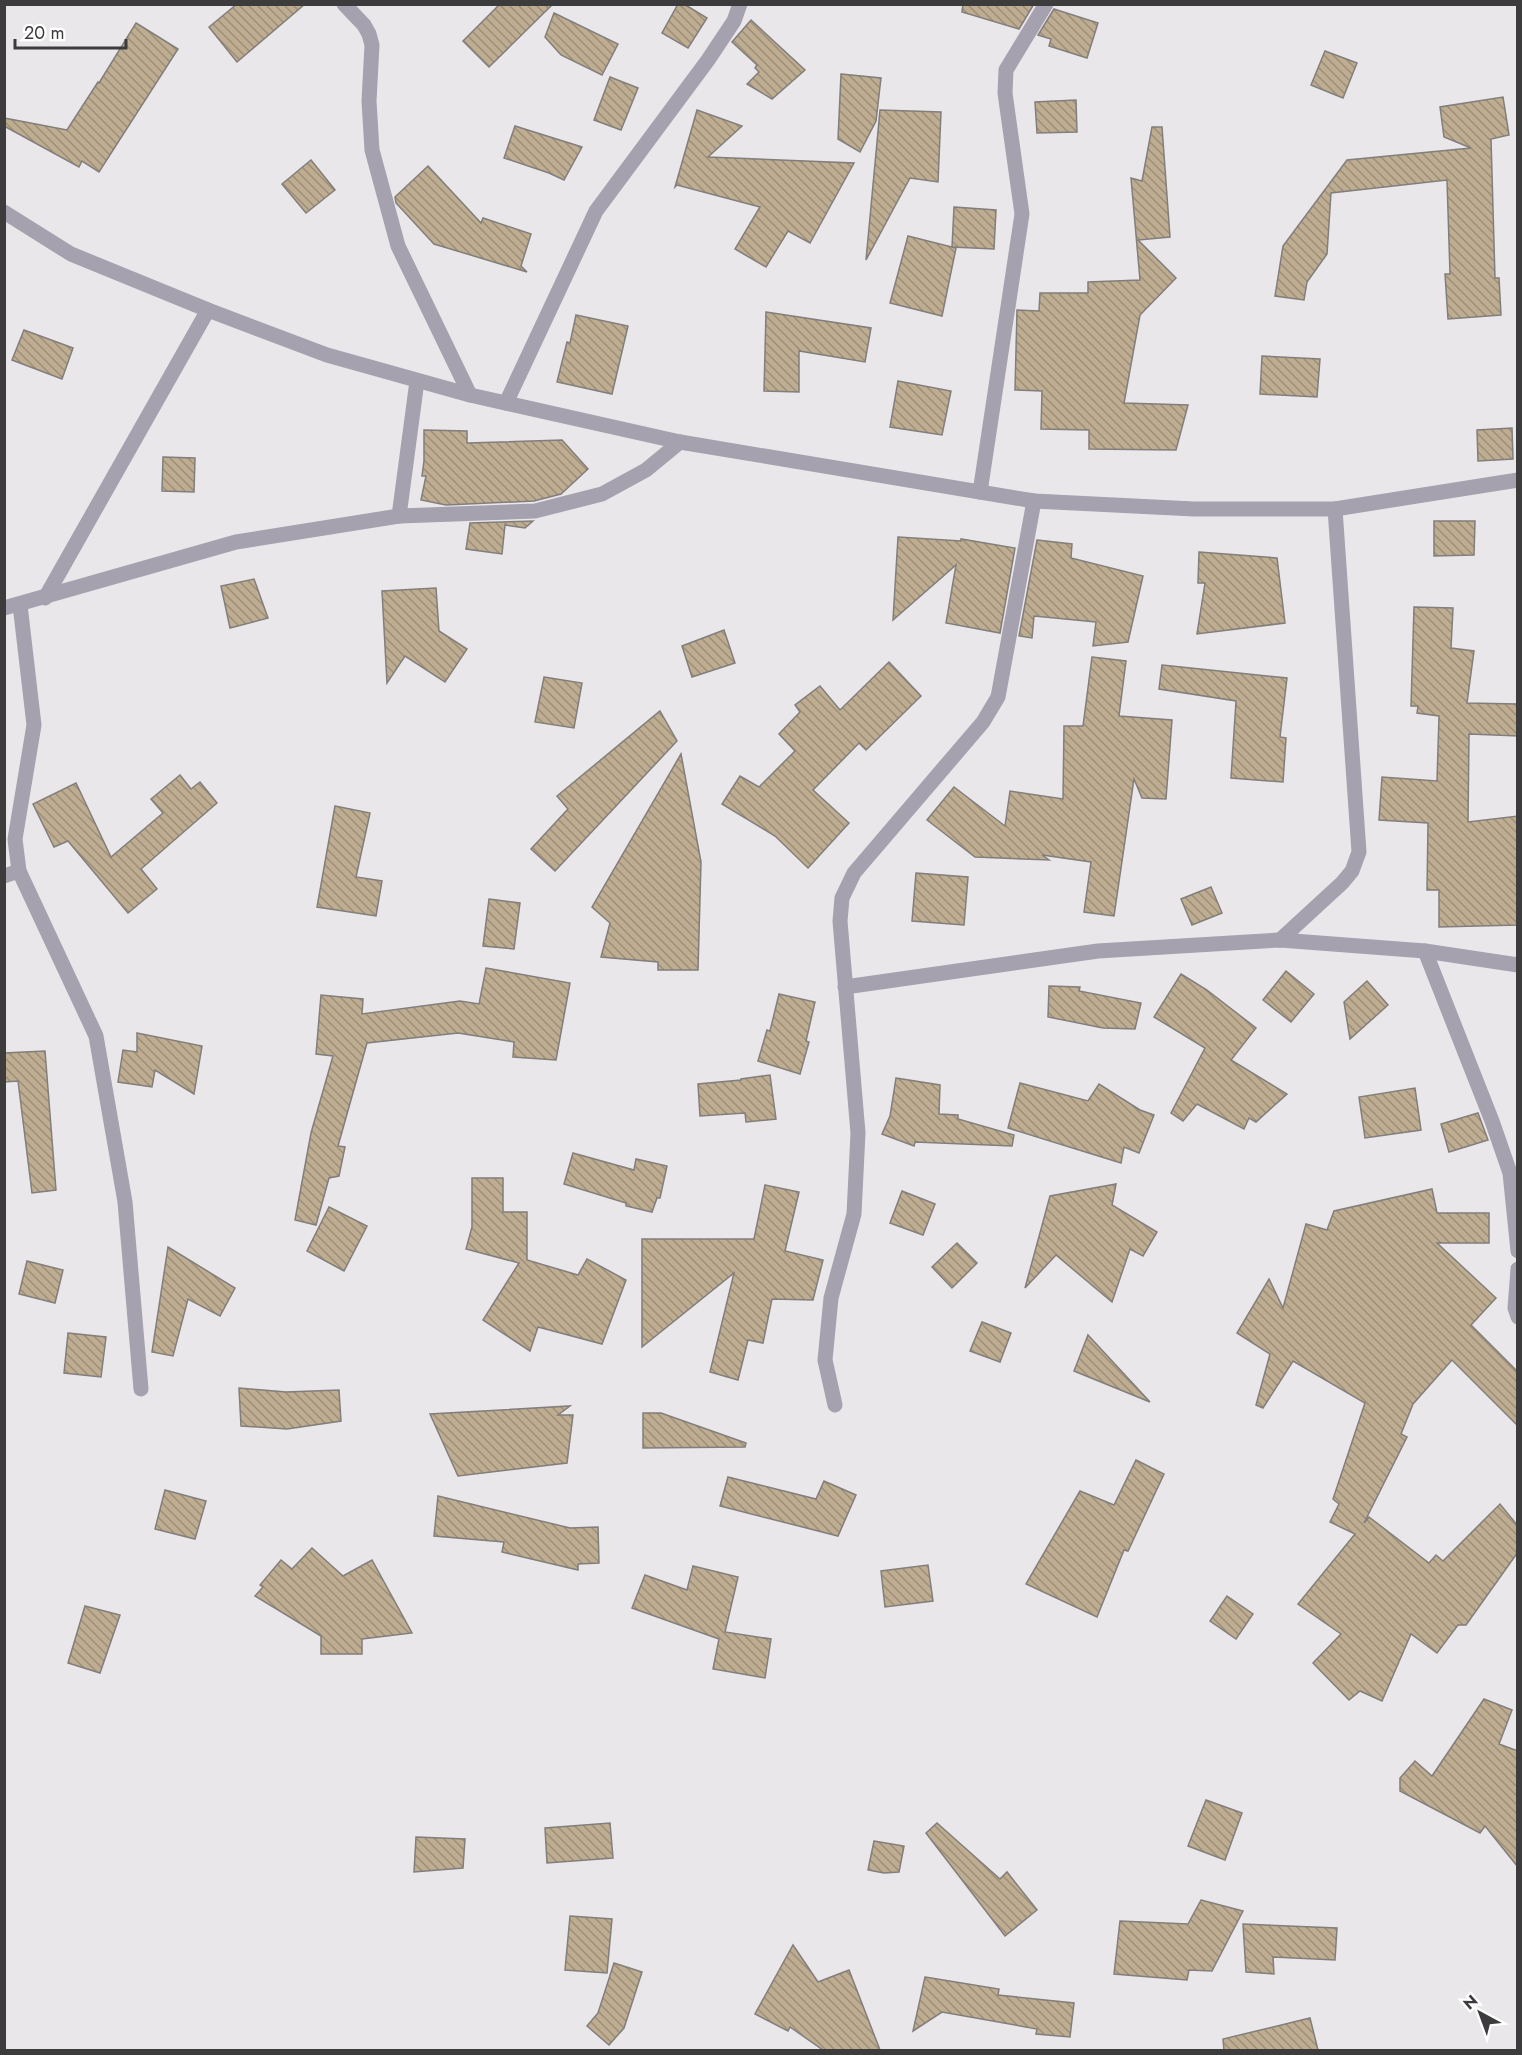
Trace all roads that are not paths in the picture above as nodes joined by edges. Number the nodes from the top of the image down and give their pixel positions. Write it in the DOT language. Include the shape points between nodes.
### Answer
graph roads {
  1 [pos="344,4"];
  2 [pos="740,4"];
  3 [pos="1046,4"];
  4 [pos="4,212"];
  5 [pos="208,310"];
  6 [pos="417,381"];
  7 [pos="470,395"];
  8 [pos="506,403"];
  9 [pos="680,442"];
  10 [pos="1518,480"];
  11 [pos="980,492"];
  12 [pos="1034,501"];
  13 [pos="1335,509"];
  14 [pos="399,516"];
  15 [pos="45,598"];
  16 [pos="12,607"];
  17 [pos="19,871"];
  18 [pos="4,876"];
  19 [pos="1280,940"];
  20 [pos="1425,951"];
  21 [pos="1518,965"];
  22 [pos="845,987"];
  23 [pos="1518,1251"];
  24 [pos="1518,1269"];
  25 [pos="1518,1317"];
  26 [pos="141,1389"];
  27 [pos="836,1405"];
  1 -- 7 [label="street" via="364,25 372,45 372,150 398,246"];
  2 -- 8 [label="street" via="734,21 708,60 596,211"];
  3 -- 11 [label="street" via="1006,70 1005,93 1022,214"];
  4 -- 5 [label="street" via="71,254"];
  5 -- 6 [label="street" via="327,355"];
  5 -- 15 [label="street"];
  6 -- 7 [label="street"];
  6 -- 14 [label="street"];
  7 -- 8 [label="street"];
  8 -- 9 [label="street"];
  9 -- 11 [label="street"];
  9 -- 14 [label="street" via="646,470 602,494 535,511"];
  10 -- 13 [label="street"];
  11 -- 12 [label="street"];
  12 -- 13 [label="street" via="1194,509"];
  12 -- 22 [label="street" via="998,697 983,722 854,873 842,898 840,921"];
  13 -- 19 [label="street" via="1359,852 1342,883"];
  14 -- 15 [label="street" via="236,542"];
  15 -- 16 [label="street"];
  16 -- 17 [label="street" via="34,726 15,839"];
  17 -- 18 [label="street"];
  17 -- 26 [label="street" via="96,1036 124,1202"];
  19 -- 20 [label="street"];
  19 -- 22 [label="street" via="1098,951"];
  20 -- 21 [label="street"];
  20 -- 23 [label="street" via="1510,1173"];
  22 -- 27 [label="street" via="858,1133 854,1214 831,1298 825,1360"];
  24 -- 25 [label="street"];
}
